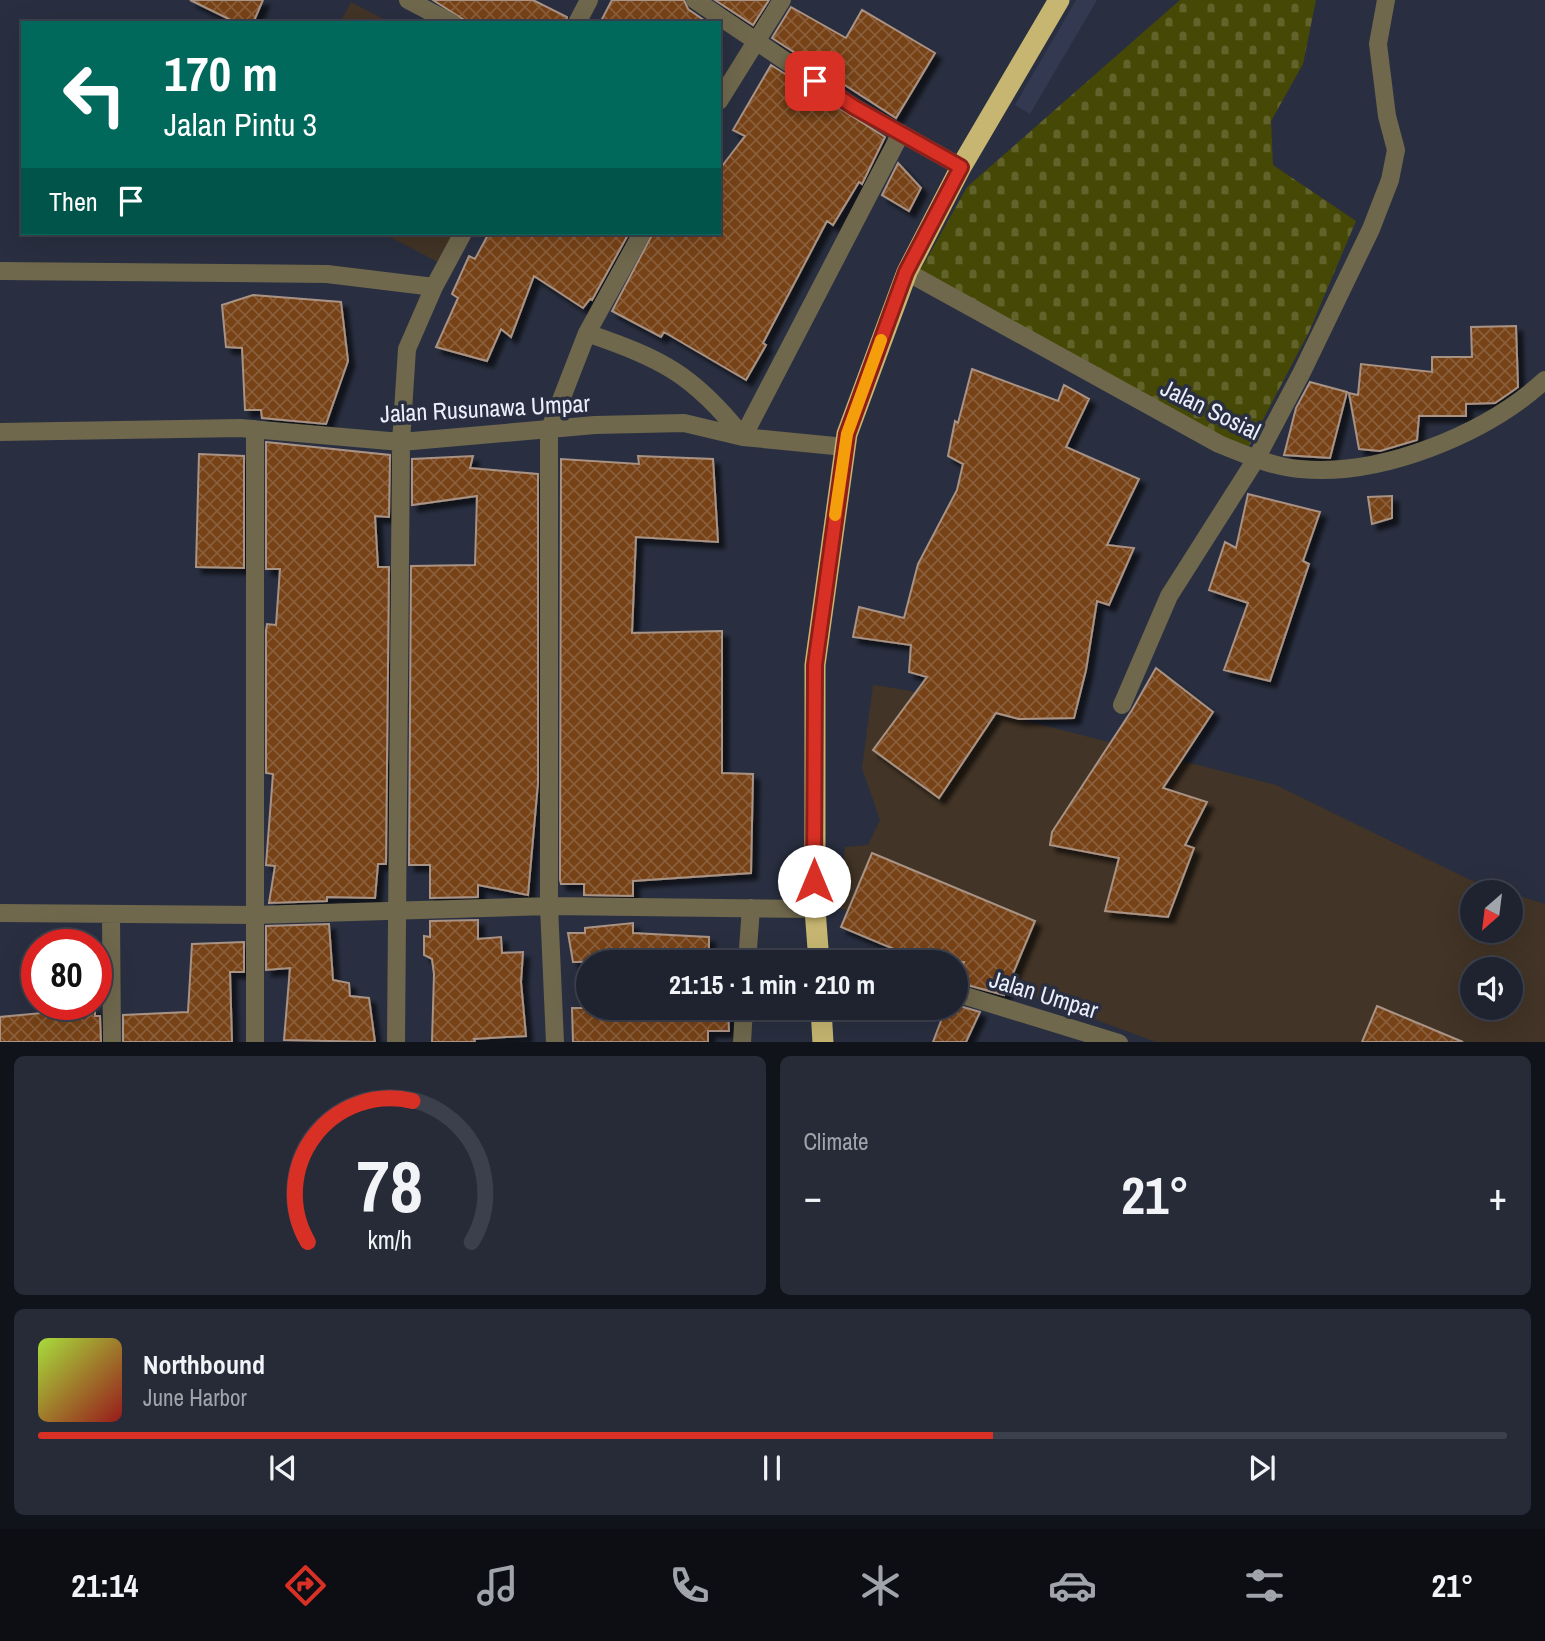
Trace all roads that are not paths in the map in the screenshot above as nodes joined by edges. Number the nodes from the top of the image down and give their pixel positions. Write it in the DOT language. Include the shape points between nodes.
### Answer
graph roads {
  1 [pos="408,0"];
  2 [pos="589,0"];
  3 [pos="695,0"];
  4 [pos="782,0"];
  5 [pos="1059,0"];
  6 [pos="1386,0"];
  7 [pos="448,21"];
  8 [pos="578,21"];
  9 [pos="755,42"];
  10 [pos="721,98"];
  11 [pos="901,133"];
  12 [pos="961,167"];
  13 [pos="462,235"];
  14 [pos="641,235"];
  15 [pos="0,271"];
  16 [pos="906,272"];
  17 [pos="434,287"];
  18 [pos="587,333"];
  19 [pos="1545,380"];
  20 [pos="255,429"];
  21 [pos="549,431"];
  22 [pos="0,432"];
  23 [pos="743,437"];
  24 [pos="401,442"];
  25 [pos="845,447"];
  26 [pos="1256,459"];
  27 [pos="1122,705"];
  28 [pos="549,906"];
  29 [pos="751,908"];
  30 [pos="815,909"];
  31 [pos="395,911"];
  32 [pos="0,913"];
  33 [pos="255,915"];
  34 [pos="111,916"];
  35 [pos="748,950"];
  36 [pos="817,950"];
  37 [pos="968,997"];
  38 [pos="743,1020"];
  39 [pos="822,1020"];
  40 [pos="112,1042"];
  41 [pos="255,1042"];
  42 [pos="396,1042"];
  43 [pos="555,1042"];
  44 [pos="742,1042"];
  45 [pos="823,1042"];
  46 [pos="1119,1042"];
  1 -- 7 [label="street"];
  2 -- 8 [label="street"];
  3 -- 9 [label="street"];
  4 -- 9 [label="street"];
  5 -- 12 [label="highway"];
  6 -- 26 [label="street" via="1378,44 1396,150 1390,180 1371,229"];
  9 -- 10 [label="street"];
  9 -- 11 [label="street"];
  11 -- 12 [label="street"];
  11 -- 23 [label="street"];
  12 -- 16 [label="highway"];
  13 -- 17 [label="street"];
  14 -- 18 [label="street"];
  15 -- 17 [label="street" via="327,274"];
  16 -- 25 [label="highway"];
  16 -- 26 [label="street, Jalan Sosial" via="1219,444"];
  17 -- 24 [label="street" via="407,349"];
  18 -- 21 [label="street"];
  18 -- 23 [label="street" via="668,365 704,391"];
  19 -- 26 [label="street, Jalan Sosial" via="1520,403 1416,454 1339,470 1299,470"];
  20 -- 22 [label="street, Jalan Rusunawa Umpar"];
  20 -- 24 [label="street, Jalan Rusunawa Umpar"];
  20 -- 33 [label="street"];
  21 -- 23 [label="street, Jalan Rusunawa Umpar" via="684,423"];
  21 -- 24 [label="street, Jalan Rusunawa Umpar"];
  21 -- 28 [label="street"];
  23 -- 25 [label="street, Jalan Rusunawa Umpar"];
  24 -- 31 [label="street"];
  25 -- 30 [label="highway" via="815,665"];
  26 -- 27 [label="street" via="1169,596"];
  28 -- 29 [label="street"];
  28 -- 31 [label="street"];
  28 -- 43 [label="street"];
  29 -- 30 [label="street"];
  29 -- 35 [label="street"];
  30 -- 36 [label="highway"];
  31 -- 33 [label="street"];
  31 -- 42 [label="street"];
  32 -- 34 [label="street"];
  33 -- 34 [label="street"];
  33 -- 41 [label="street"];
  34 -- 40 [label="street"];
  37 -- 46 [label="street, Jalan Umpar"];
  38 -- 44 [label="street"];
  39 -- 45 [label="highway"];
}
